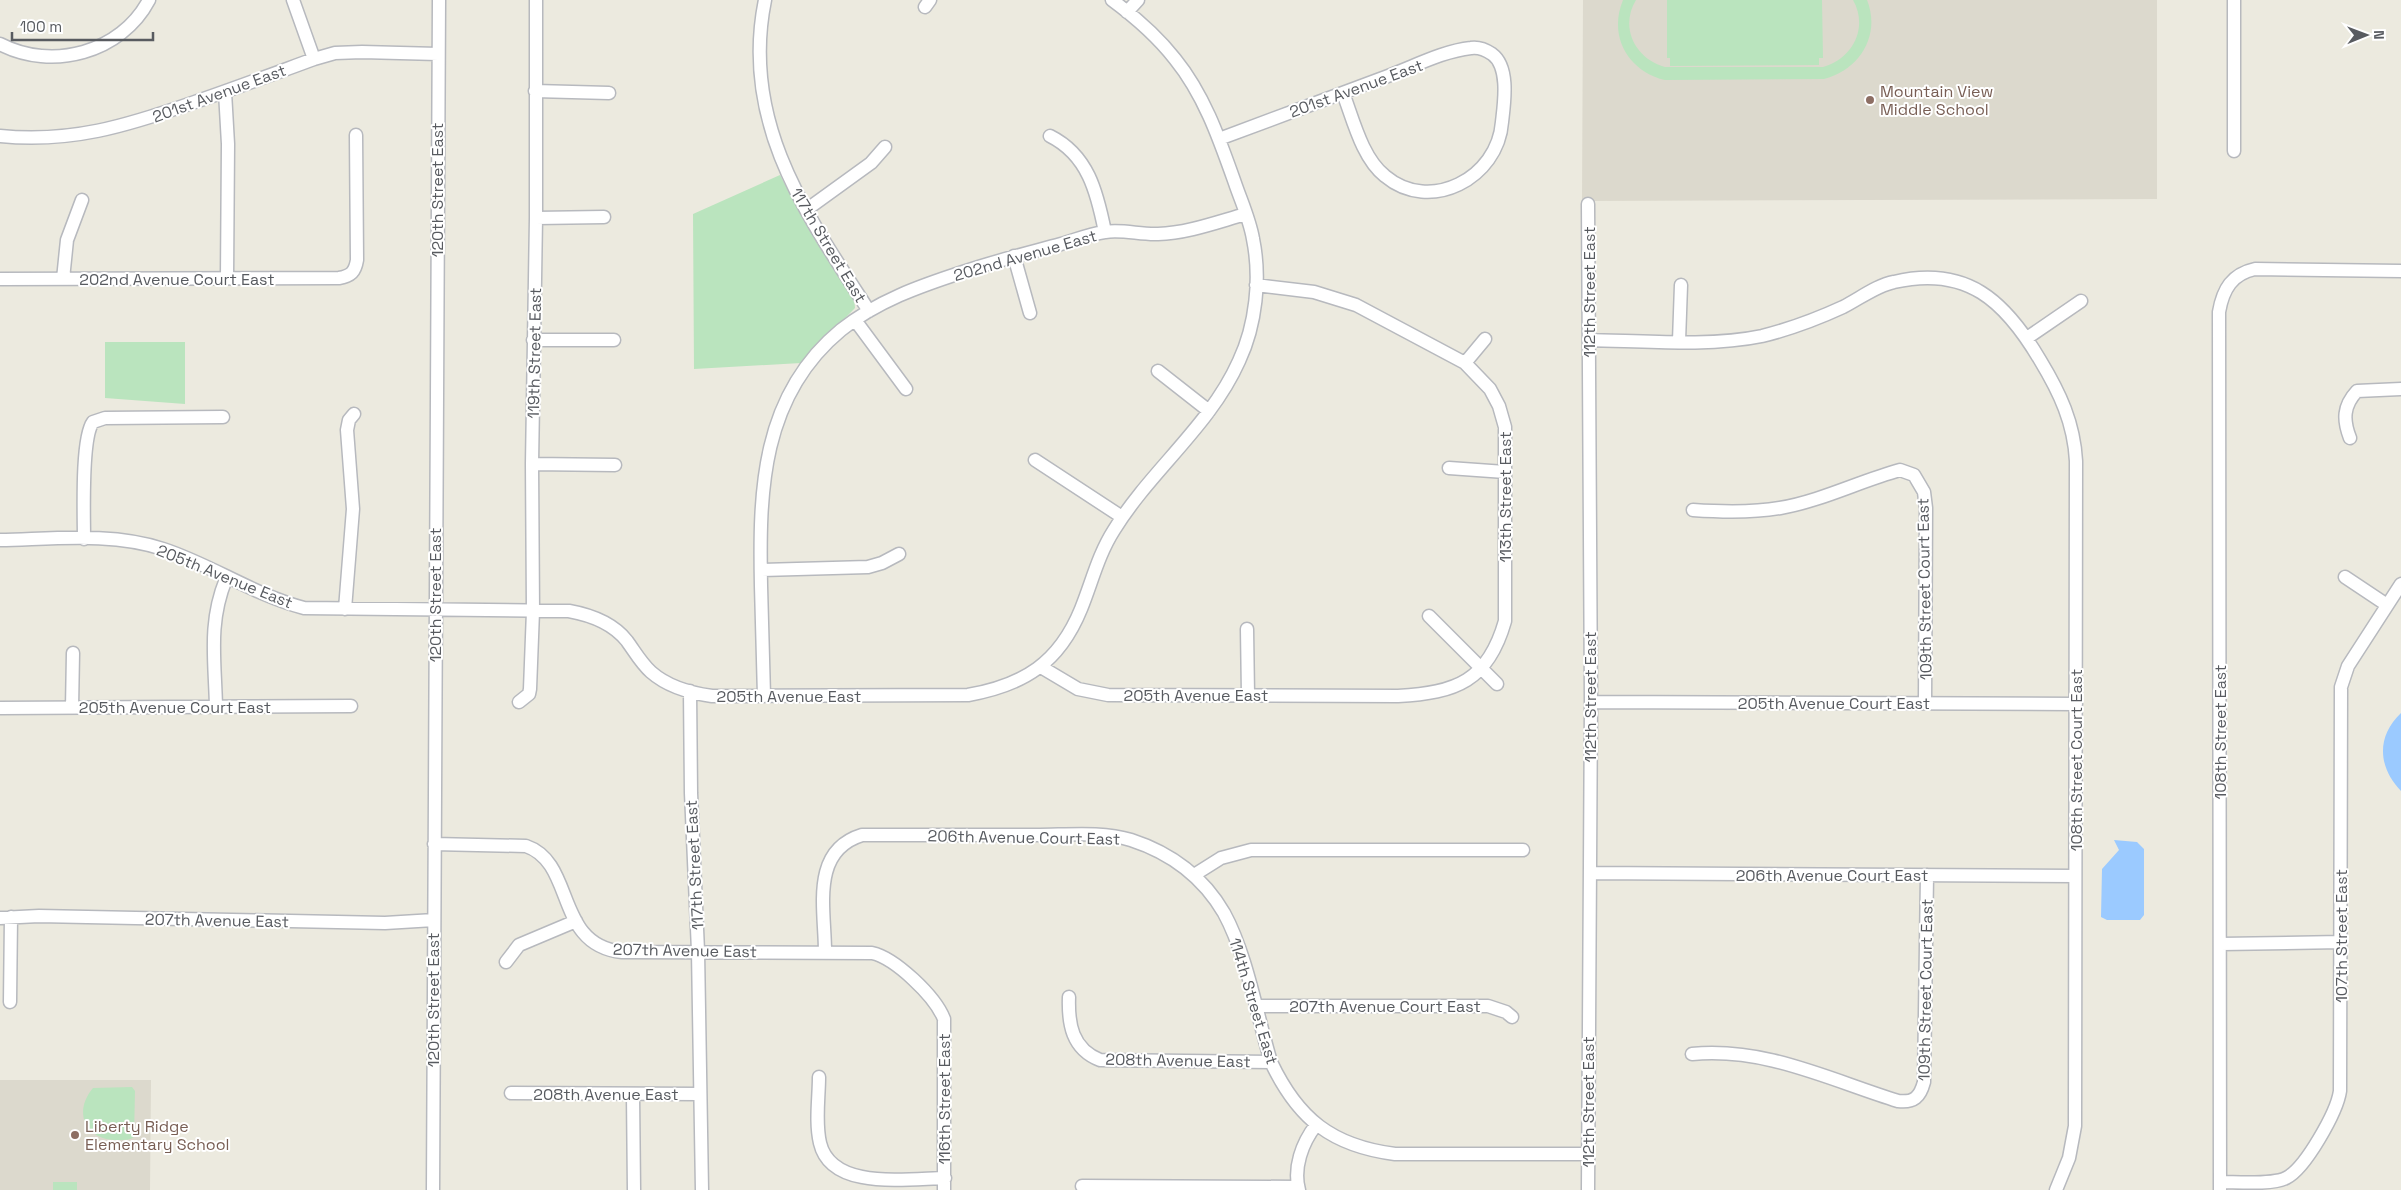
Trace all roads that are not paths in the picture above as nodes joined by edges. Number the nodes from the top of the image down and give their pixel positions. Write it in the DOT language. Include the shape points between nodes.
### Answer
graph roads {
  1 [pos="150,0"];
  2 [pos="293,0"];
  3 [pos="439,0"];
  4 [pos="536,0"];
  5 [pos="765,0"];
  6 [pos="1112,0"];
  7 [pos="1138,0"];
  8 [pos="2234,0"];
  9 [pos="1127,12"];
  10 [pos="0,44"];
  11 [pos="438,54"];
  12 [pos="314,59"];
  13 [pos="536,91"];
  14 [pos="225,92"];
  15 [pos="609,93"];
  16 [pos="1342,93"];
  17 [pos="356,135"];
  18 [pos="0,136"];
  19 [pos="1050,136"];
  20 [pos="1219,139"];
  21 [pos="885,147"];
  22 [pos="2234,151"];
  23 [pos="82,200"];
  24 [pos="1588,204"];
  25 [pos="806,210"];
  26 [pos="1246,214"];
  27 [pos="604,217"];
  28 [pos="536,218"];
  29 [pos="1105,232"];
  30 [pos="1014,256"];
  31 [pos="2401,271"];
  32 [pos="227,278"];
  33 [pos="0,279"];
  34 [pos="63,279"];
  35 [pos="1256,285"];
  36 [pos="1681,285"];
  37 [pos="2081,301"];
  38 [pos="869,311"];
  39 [pos="1030,313"];
  40 [pos="855,320"];
  41 [pos="2027,338"];
  42 [pos="533,340"];
  43 [pos="614,340"];
  44 [pos="1485,340"];
  45 [pos="1588,340"];
  46 [pos="1679,341"];
  47 [pos="1465,363"];
  48 [pos="1158,371"];
  49 [pos="906,389"];
  50 [pos="2401,389"];
  51 [pos="1209,411"];
  52 [pos="354,414"];
  53 [pos="223,417"];
  54 [pos="2350,438"];
  55 [pos="1035,460"];
  56 [pos="532,464"];
  57 [pos="615,465"];
  58 [pos="1449,468"];
  59 [pos="1505,472"];
  60 [pos="1693,510"];
  61 [pos="1122,517"];
  62 [pos="84,539"];
  63 [pos="0,540"];
  64 [pos="899,554"];
  65 [pos="761,570"];
  66 [pos="2344,577"];
  67 [pos="226,579"];
  68 [pos="2401,584"];
  69 [pos="2387,605"];
  70 [pos="345,609"];
  71 [pos="435,609"];
  72 [pos="533,611"];
  73 [pos="1429,616"];
  74 [pos="1248,629"];
  75 [pos="73,653"];
  76 [pos="1041,667"];
  77 [pos="1481,668"];
  78 [pos="1497,684"];
  79 [pos="690,691"];
  80 [pos="1248,695"];
  81 [pos="764,696"];
  82 [pos="519,702"];
  83 [pos="1591,702"];
  84 [pos="1925,703"];
  85 [pos="2076,704"];
  86 [pos="351,706"];
  87 [pos="216,707"];
  88 [pos="0,708"];
  89 [pos="72,708"];
  90 [pos="434,844"];
  91 [pos="1523,850"];
  92 [pos="1590,873"];
  93 [pos="1194,875"];
  94 [pos="1927,876"];
  95 [pos="2075,876"];
  96 [pos="6,918"];
  97 [pos="434,920"];
  98 [pos="576,921"];
  99 [pos="2341,942"];
  100 [pos="2221,944"];
  101 [pos="698,951"];
  102 [pos="825,952"];
  103 [pos="506,962"];
  104 [pos="1069,997"];
  105 [pos="10,1002"];
  106 [pos="1256,1006"];
  107 [pos="940,1008"];
  108 [pos="1512,1017"];
  109 [pos="1692,1054"];
  110 [pos="1271,1062"];
  111 [pos="819,1077"];
  112 [pos="511,1093"];
  113 [pos="700,1094"];
  114 [pos="633,1095"];
  115 [pos="1316,1125"];
  116 [pos="1588,1154"];
  117 [pos="944,1184"];
  118 [pos="1082,1186"];
  119 [pos="2221,1186"];
  120 [pos="1299,1188"];
  121 [pos="433,1190"];
  122 [pos="634,1190"];
  123 [pos="702,1190"];
  124 [pos="1588,1190"];
  125 [pos="2056,1190"];
  1 -- 10 [label="street" via="123,32 81,53 62,57 34,56"];
  2 -- 12 [label="street"];
  3 -- 11 [label="street, 120th Street East"];
  4 -- 13 [label="street, 119th Street East"];
  5 -- 25 [label="street, 117th Street East" via="760,63 766,116 786,174"];
  6 -- 9 [label="street"];
  7 -- 9 [label="street"];
  8 -- 22 [label="street"];
  9 -- 20 [label="street" via="1175,59 1199,95"];
  11 -- 12 [label="street, 201st Avenue East" via="335,53"];
  11 -- 71 [label="street, 120th Street East"];
  12 -- 14 [label="street, 201st Avenue East"];
  13 -- 15 [label="street"];
  13 -- 28 [label="street, 119th Street East"];
  14 -- 18 [label="street, 201st Avenue East" via="106,131 50,138"];
  14 -- 32 [label="street"];
  16 -- 16 [label="street, 201st Avenue East" via="1370,157 1384,176 1411,189 1453,188 1470,180 1483,168 1499,139 1504,91 1501,67 1494,56 1477,48 1458,50"];
  16 -- 20 [label="street, 201st Avenue East"];
  17 -- 32 [label="street, 202nd Avenue Court East" via="357,260 353,273 339,278"];
  19 -- 29 [label="street" via="1072,149 1084,164"];
  20 -- 26 [label="street"];
  21 -- 25 [label="street" via="871,163"];
  23 -- 34 [label="street" via="67,240"];
  24 -- 45 [label="street, 112th Street East"];
  25 -- 38 [label="street, 117th Street East"];
  26 -- 29 [label="street, 202nd Avenue East" via="1174,232"];
  26 -- 35 [label="street" via="1253,238"];
  27 -- 28 [label="street"];
  28 -- 42 [label="street, 119th Street East"];
  29 -- 30 [label="street, 202nd Avenue East"];
  30 -- 38 [label="street, 202nd Avenue East" via="922,286"];
  30 -- 39 [label="street"];
  31 -- 100 [label="street, 108th Street East" via="2255,269 2242,272 2225,290 2220,312"];
  32 -- 34 [label="street, 202nd Avenue Court East"];
  33 -- 34 [label="street, 202nd Avenue Court East"];
  35 -- 47 [label="street" via="1314,292 1349,302"];
  35 -- 51 [label="street" via="1246,346"];
  36 -- 46 [label="street"];
  37 -- 41 [label="street"];
  38 -- 40 [label="street, 117th Street East"];
  40 -- 49 [label="street"];
  40 -- 65 [label="street, 117th Street East" via="831,339 810,363 792,389 778,421 767,458 761,496"];
  41 -- 46 [label="street, 108th Street Court East" via="2015,321 1986,294 1950,280 1921,277 1892,282 1843,307 1786,330 1760,336"];
  41 -- 85 [label="street, 108th Street Court East" via="2061,397 2075,442"];
  42 -- 43 [label="street"];
  42 -- 56 [label="street, 119th Street East"];
  44 -- 47 [label="street"];
  45 -- 46 [label="street, 108th Street Court East"];
  45 -- 83 [label="street, 112th Street East"];
  47 -- 59 [label="street, 113th Street East" via="1485,381 1499,406 1505,427"];
  48 -- 51 [label="street"];
  50 -- 54 [label="street" via="2357,391 2351,397 2344,417"];
  51 -- 61 [label="street"];
  52 -- 70 [label="street" via="347,430 353,509"];
  53 -- 62 [label="street" via="105,418 91,423"];
  55 -- 61 [label="street"];
  56 -- 57 [label="street"];
  56 -- 72 [label="street, 119th Street East"];
  58 -- 59 [label="street"];
  59 -- 77 [label="street, 113th Street East" via="1505,621 1494,651"];
  60 -- 84 [label="street, 109th Street Court East" via="1744,512 1781,508 1900,470 1908,471 1924,492 1926,508"];
  61 -- 76 [label="street" via="1099,557 1068,636"];
  62 -- 63 [label="street, 205th Avenue East"];
  62 -- 67 [label="street, 205th Avenue East" via="148,545 173,552"];
  64 -- 65 [label="street" via="868,567"];
  65 -- 81 [label="street, 117th Street East"];
  66 -- 69 [label="street"];
  67 -- 70 [label="street, 205th Avenue East" via="298,606"];
  67 -- 87 [label="street" via="214,621"];
  68 -- 69 [label="street"];
  69 -- 99 [label="street, 107th Street East" via="2342,679"];
  70 -- 71 [label="street, 205th Avenue East"];
  71 -- 72 [label="street, 205th Avenue East"];
  71 -- 90 [label="street, 120th Street East"];
  72 -- 79 [label="street, 205th Avenue East" via="569,611 601,621 626,640 651,672 666,683"];
  72 -- 82 [label="street, 119th Street East" via="530,690"];
  73 -- 77 [label="street"];
  74 -- 80 [label="street"];
  75 -- 89 [label="street"];
  76 -- 80 [label="street, 205th Avenue East" via="1078,689 1108,695"];
  76 -- 81 [label="street, 205th Avenue East" via="1015,683 968,695"];
  77 -- 78 [label="street"];
  77 -- 80 [label="street, 205th Avenue East" via="1454,688 1429,693 1398,696"];
  79 -- 81 [label="street, 205th Avenue East" via="712,696"];
  79 -- 101 [label="street, 117th Street East"];
  83 -- 84 [label="street, 205th Avenue Court East"];
  83 -- 92 [label="street, 112th Street East"];
  84 -- 85 [label="street, 205th Avenue Court East"];
  85 -- 95 [label="street, 108th Street Court East"];
  86 -- 87 [label="street, 205th Avenue Court East"];
  87 -- 89 [label="street, 205th Avenue Court East"];
  88 -- 89 [label="street, 205th Avenue Court East"];
  90 -- 97 [label="street, 120th Street East"];
  90 -- 98 [label="street, 207th Avenue East" via="533,848 550,865"];
  91 -- 93 [label="street" via="1251,850 1221,858"];
  92 -- 94 [label="street, 206th Avenue Court East"];
  92 -- 116 [label="street, 112th Street East"];
  93 -- 102 [label="street, 206th Avenue Court East" via="1172,858 1148,846 1115,837 862,836 841,845 830,858 824,875"];
  93 -- 106 [label="street, 114th Street East" via="1218,903 1227,920"];
  94 -- 95 [label="street, 206th Avenue Court East"];
  94 -- 109 [label="street, 109th Street Court East" via="1924,1082 1920,1095 1912,1101 1898,1101 1796,1064 1764,1057 1708,1052"];
  95 -- 125 [label="street, 108th Street Court East" via="2075,1126 2069,1158"];
  96 -- 97 [label="street, 207th Avenue East" via="386,923"];
  96 -- 105 [label="street"];
  97 -- 121 [label="street, 120th Street East"];
  98 -- 101 [label="street, 207th Avenue East" via="588,939 606,949 622,952"];
  98 -- 103 [label="street" via="519,945"];
  99 -- 100 [label="street"];
  99 -- 119 [label="street, 107th Street East" via="2339,1100 2336,1107 2301,1165 2288,1177"];
  100 -- 119 [label="street, 108th Street East"];
  101 -- 102 [label="street, 207th Avenue East"];
  101 -- 113 [label="street, 117th Street East"];
  102 -- 107 [label="street, 207th Avenue East" via="872,952 889,958"];
  104 -- 110 [label="street, 208th Avenue East" via="1074,1038 1087,1053 1100,1060"];
  106 -- 108 [label="street, 207th Avenue Court East" via="1488,1006"];
  106 -- 110 [label="street, 114th Street East"];
  107 -- 117 [label="street, 116th Street East" via="944,1027"];
  110 -- 115 [label="street, 114th Street East" via="1289,1096"];
  111 -- 117 [label="street" via="819,1141 835,1171 866,1180"];
  112 -- 114 [label="street, 208th Avenue East"];
  113 -- 114 [label="street, 208th Avenue East"];
  113 -- 123 [label="street, 117th Street East"];
  114 -- 122 [label="street"];
  115 -- 116 [label="street, 114th Street East" via="1345,1142 1395,1154"];
  115 -- 120 [label="street" via="1308,1135 1300,1157"];
  116 -- 124 [label="street, 112th Street East"];
  118 -- 120 [label="street"];
}
